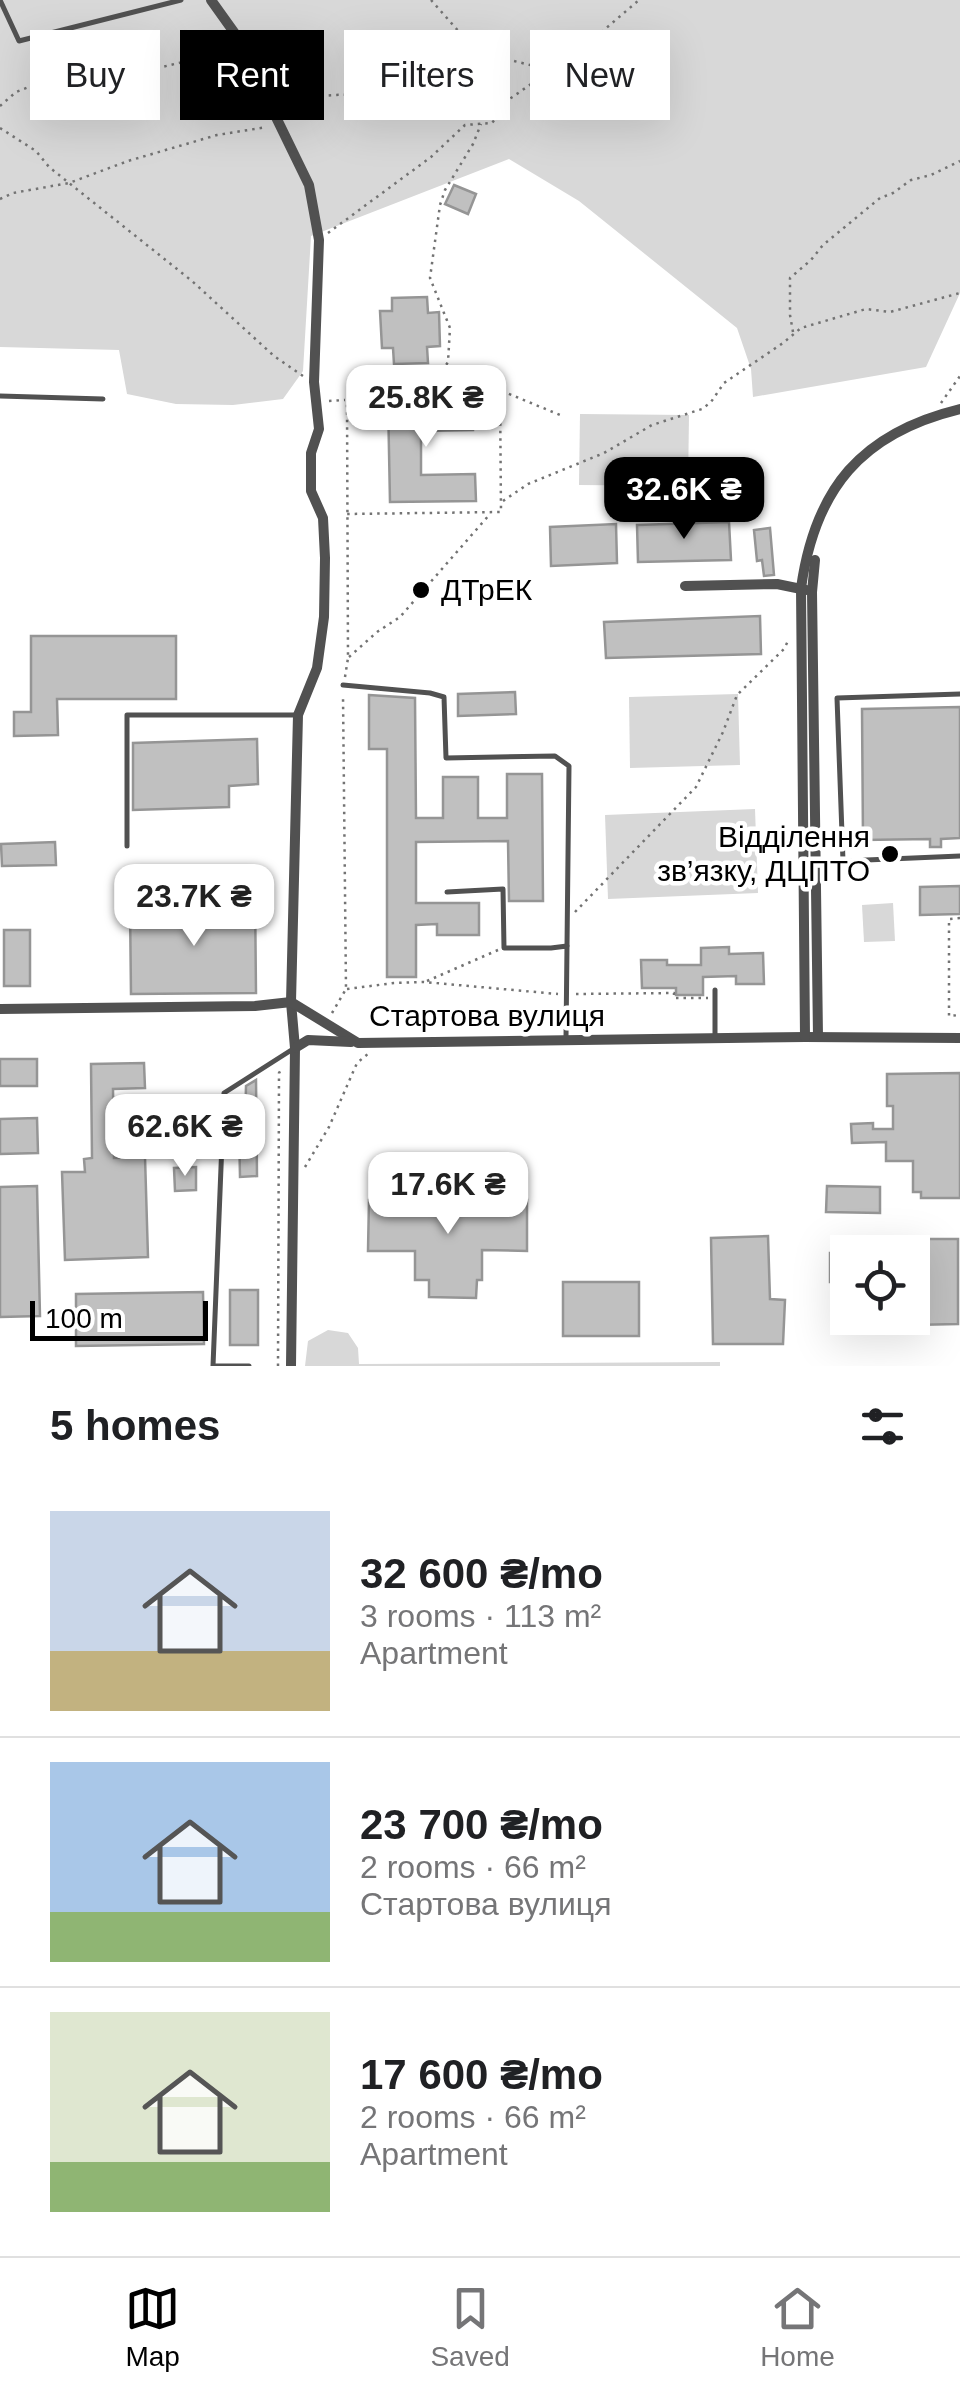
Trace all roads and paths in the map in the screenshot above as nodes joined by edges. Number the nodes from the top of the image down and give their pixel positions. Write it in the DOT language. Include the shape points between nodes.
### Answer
graph roads {
  1 [pos="0,0"];
  2 [pos="181,0"];
  3 [pos="212,0"];
  4 [pos="431,0"];
  5 [pos="639,0"];
  6 [pos="160,3"];
  7 [pos="231,30"];
  8 [pos="457,30"];
  9 [pos="604,30"];
  10 [pos="510,60"];
  11 [pos="180,63"];
  12 [pos="530,65"];
  13 [pos="530,85"];
  14 [pos="344,95"];
  15 [pos="0,106"];
  16 [pos="278,120"];
  17 [pos="481,124"];
  18 [pos="280,125"];
  19 [pos="0,128"];
  20 [pos="960,161"];
  21 [pos="69,183"];
  22 [pos="0,199"];
  23 [pos="318,240"];
  24 [pos="960,294"];
  25 [pos="793,334"];
  26 [pos="960,376"];
  27 [pos="314,382"];
  28 [pos="500,390"];
  29 [pos="429,391"];
  30 [pos="0,396"];
  31 [pos="316,398"];
  32 [pos="104,399"];
  33 [pos="347,400"];
  34 [pos="939,406"];
  35 [pos="960,409"];
  36 [pos="560,415"];
  37 [pos="502,502"];
  38 [pos="492,512"];
  39 [pos="347,514"];
  40 [pos="815,560"];
  41 [pos="685,586"];
  42 [pos="807,590"];
  43 [pos="790,636"];
  44 [pos="348,658"];
  45 [pos="343,686"];
  46 [pos="960,694"];
  47 [pos="298,715"];
  48 [pos="127,846"];
  49 [pos="960,856"];
  50 [pos="447,892"];
  51 [pos="960,918"];
  52 [pos="568,919"];
  53 [pos="567,946"];
  54 [pos="504,948"];
  55 [pos="424,982"];
  56 [pos="346,989"];
  57 [pos="715,990"];
  58 [pos="567,995"];
  59 [pos="715,998"];
  60 [pos="292,1002"];
  61 [pos="0,1009"];
  62 [pos="960,1016"];
  63 [pos="326,1025"];
  64 [pos="805,1037"];
  65 [pos="818,1037"];
  66 [pos="960,1038"];
  67 [pos="714,1039"];
  68 [pos="566,1041"];
  69 [pos="382,1042"];
  70 [pos="358,1043"];
  71 [pos="295,1048"];
  72 [pos="293,1185"];
  73 [pos="210,1366"];
  74 [pos="250,1366"];
  75 [pos="278,1366"];
  76 [pos="291,1366"];
  1 -- 6 [label="lane" via="19,42"];
  2 -- 6 [label="lane"];
  3 -- 7 [label="street"];
  4 -- 8 [label="path"];
  5 -- 9 [label="path"];
  10 -- 12 [label="path"];
  11 -- 15 [label="path" via="39,83"];
  13 -- 17 [label="path" via="492,124"];
  14 -- 18 [label="path" via="309,99 290,108"];
  16 -- 18 [label="street"];
  17 -- 23 [label="path" via="465,126"];
  17 -- 29 [label="path" via="440,205 430,278 450,328 448,362"];
  18 -- 21 [label="path" via="216,135"];
  18 -- 23 [label="street" via="309,185"];
  19 -- 21 [label="path"];
  20 -- 25 [label="path" via="880,198 790,278"];
  21 -- 22 [label="path"];
  21 -- 27 [label="path" via="274,356"];
  23 -- 27 [label="street"];
  24 -- 25 [label="path" via="890,312 866,309"];
  25 -- 37 [label="path" via="724,383 702,409 652,424"];
  26 -- 34 [label="path"];
  27 -- 31 [label="street"];
  28 -- 29 [label="path"];
  28 -- 36 [label="path"];
  28 -- 37 [label="path"];
  29 -- 33 [label="path" via="364,392"];
  30 -- 32 [label="lane"];
  31 -- 33 [label="path"];
  31 -- 47 [label="street" via="311,491 323,518 324,617 317,668"];
  33 -- 39 [label="path"];
  35 -- 42 [label="street" via="906,426 854,464 816,524 806,555"];
  37 -- 38 [label="path" via="502,512"];
  38 -- 39 [label="path"];
  38 -- 44 [label="path" via="400,617"];
  39 -- 44 [label="path"];
  40 -- 42 [label="street"];
  41 -- 42 [label="street" via="777,584"];
  42 -- 64 [label="street"];
  42 -- 65 [label="street"];
  43 -- 52 [label="path" via="737,695 696,787"];
  44 -- 45 [label="path"];
  45 -- 52 [label="lane" via="444,697 446,758 555,756 569,766"];
  45 -- 56 [label="path"];
  46 -- 49 [label="lane" via="838,698 843,861"];
  47 -- 48 [label="lane" via="128,715"];
  47 -- 60 [label="street"];
  50 -- 54 [label="lane" via="502,889"];
  51 -- 62 [label="path" via="949,919 949,1016"];
  52 -- 53 [label="lane"];
  53 -- 54 [label="lane"];
  53 -- 58 [label="lane"];
  54 -- 55 [label="path"];
  55 -- 56 [label="path"];
  55 -- 58 [label="path"];
  56 -- 63 [label="path"];
  57 -- 59 [label="lane"];
  58 -- 59 [label="path"];
  58 -- 68 [label="lane"];
  59 -- 67 [label="lane"];
  60 -- 61 [label="street"];
  60 -- 63 [label="street, Стартова вулиця"];
  60 -- 71 [label="street"];
  63 -- 70 [label="street, Стартова вулиця"];
  64 -- 65 [label="street, Стартова вулиця"];
  64 -- 67 [label="street, Стартова вулиця"];
  65 -- 66 [label="street, Стартова вулиця"];
  67 -- 68 [label="street, Стартова вулиця"];
  68 -- 69 [label="street, Стартова вулиця"];
  69 -- 70 [label="street, Стартова вулиця"];
  69 -- 72 [label="path" via="357,1063"];
  70 -- 71 [label="street" via="308,1040"];
  71 -- 72 [label="street"];
  71 -- 73 [label="lane" via="224,1093"];
  71 -- 75 [label="path" via="279,1073"];
  72 -- 76 [label="street"];
  73 -- 74 [label="lane"];
}
